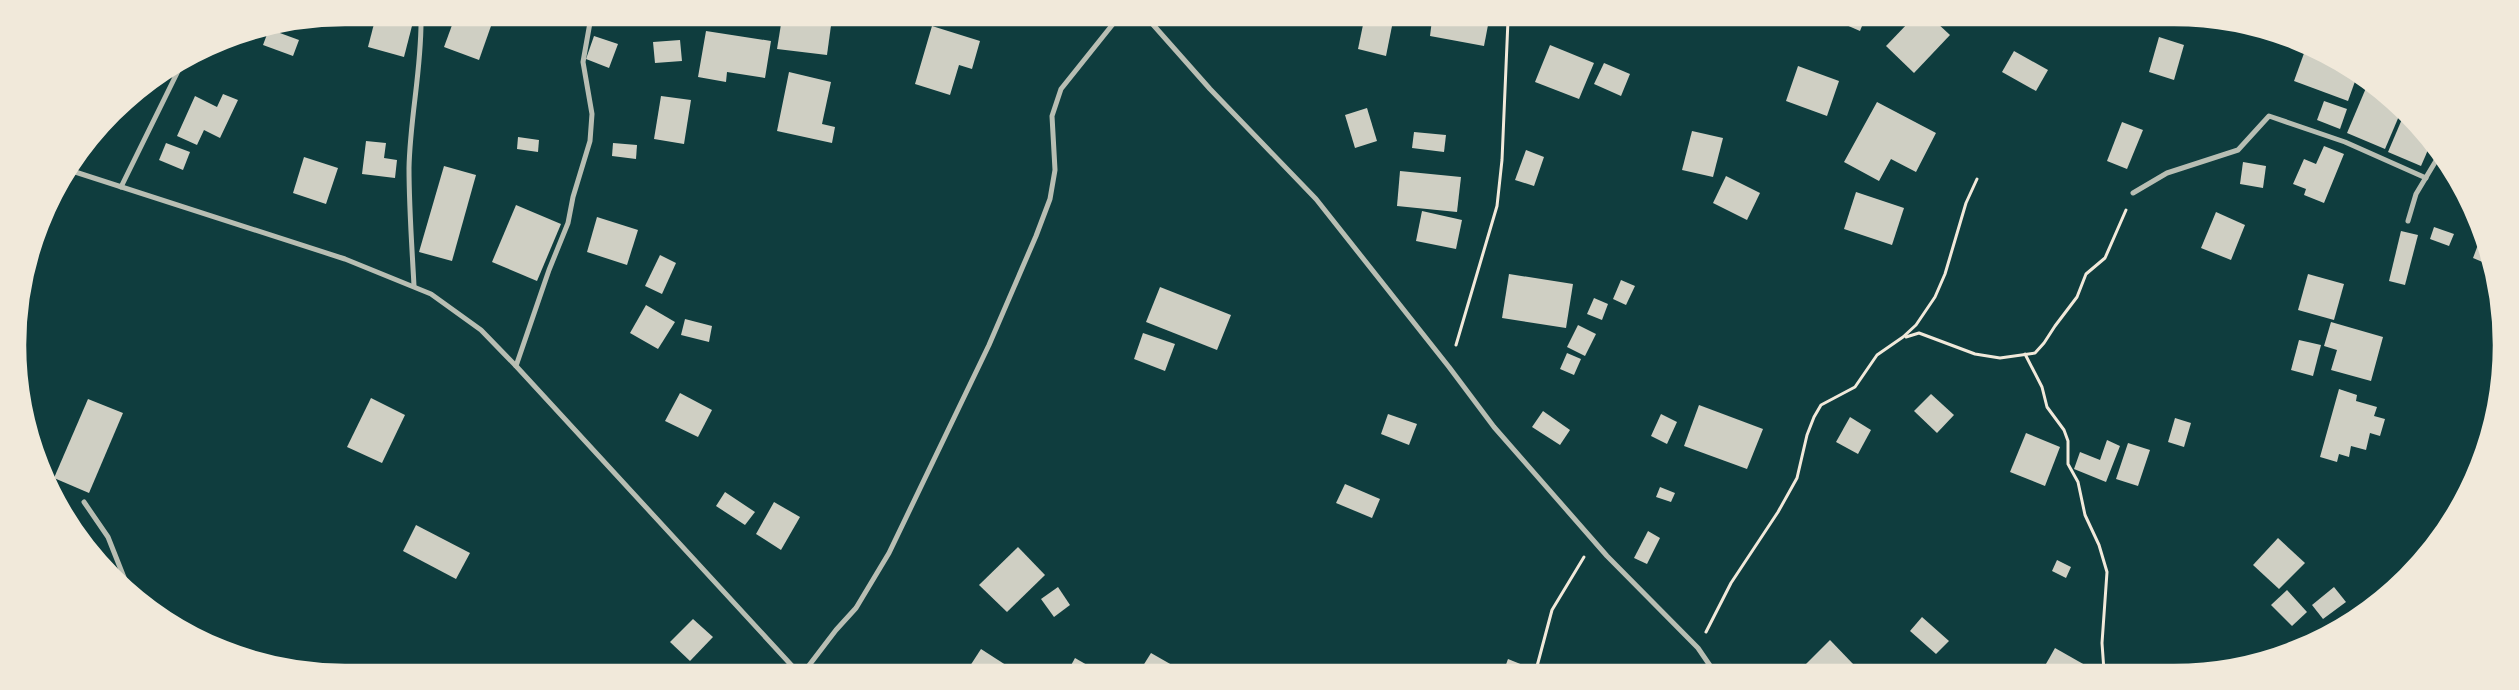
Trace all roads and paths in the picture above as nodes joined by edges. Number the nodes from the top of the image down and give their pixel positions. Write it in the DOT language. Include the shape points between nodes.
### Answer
graph roads {
  1 [pos="421,25"];
  2 [pos="590,25"];
  3 [pos="1112,25"];
  4 [pos="1153,25"];
  5 [pos="1508,25"];
  6 [pos="177,73"];
  7 [pos="2436,161"];
  8 [pos="76,172"];
  9 [pos="2426,178"];
  10 [pos="1977,180"];
  11 [pos="121,187"];
  12 [pos="2133,193"];
  13 [pos="2408,221"];
  14 [pos="414,286"];
  15 [pos="1903,337"];
  16 [pos="2025,354"];
  17 [pos="516,366"];
  18 [pos="1450,367"];
  19 [pos="84,502"];
  20 [pos="1593,541"];
  21 [pos="123,575"];
  22 [pos="1698,648"];
  23 [pos="791,665"];
  24 [pos="809,665"];
  25 [pos="1537,665"];
  26 [pos="1710,665"];
  27 [pos="2104,665"];
  1 -- 14 [label="street" via="409,168"];
  2 -- 17 [label="street" via="583,62 592,114 590,141 568,223"];
  3 -- 24 [label="street" via="1061,89 1052,116 1055,170 1050,199 989,345 889,553 856,608"];
  4 -- 18 [label="street" via="1316,199"];
  5 -- 18 [label="path" via="1502,160 1496,206"];
  6 -- 11 [label="street"];
  7 -- 9 [label="street"];
  8 -- 11 [label="street"];
  9 -- 12 [label="street" via="2345,142 2269,116 2238,150 2166,173"];
  9 -- 13 [label="street" via="2416,194"];
  10 -- 15 [label="path" via="1966,203 1958,236 1938,289 1916,325"];
  11 -- 14 [label="street" via="345,259"];
  12 -- 16 [label="path" via="2105,258 2086,274 2077,297 2044,343 2035,352"];
  14 -- 17 [label="street" via="431,294 481,330"];
  15 -- 16 [label="path" via="1919,333 1975,354 2000,358"];
  15 -- 22 [label="path" via="1877,355 1855,387 1821,405 1807,436 1797,478 1730,583"];
  16 -- 27 [label="path" via="2042,387 2047,407 2064,430 2068,441 2068,464 2078,482 2085,515 2107,572"];
  17 -- 23 [label="street"];
  18 -- 20 [label="street" via="1494,427"];
  19 -- 21 [label="street" via="108,537"];
  20 -- 22 [label="street"];
  20 -- 25 [label="path" via="1552,610"];
  22 -- 26 [label="street"];
}
